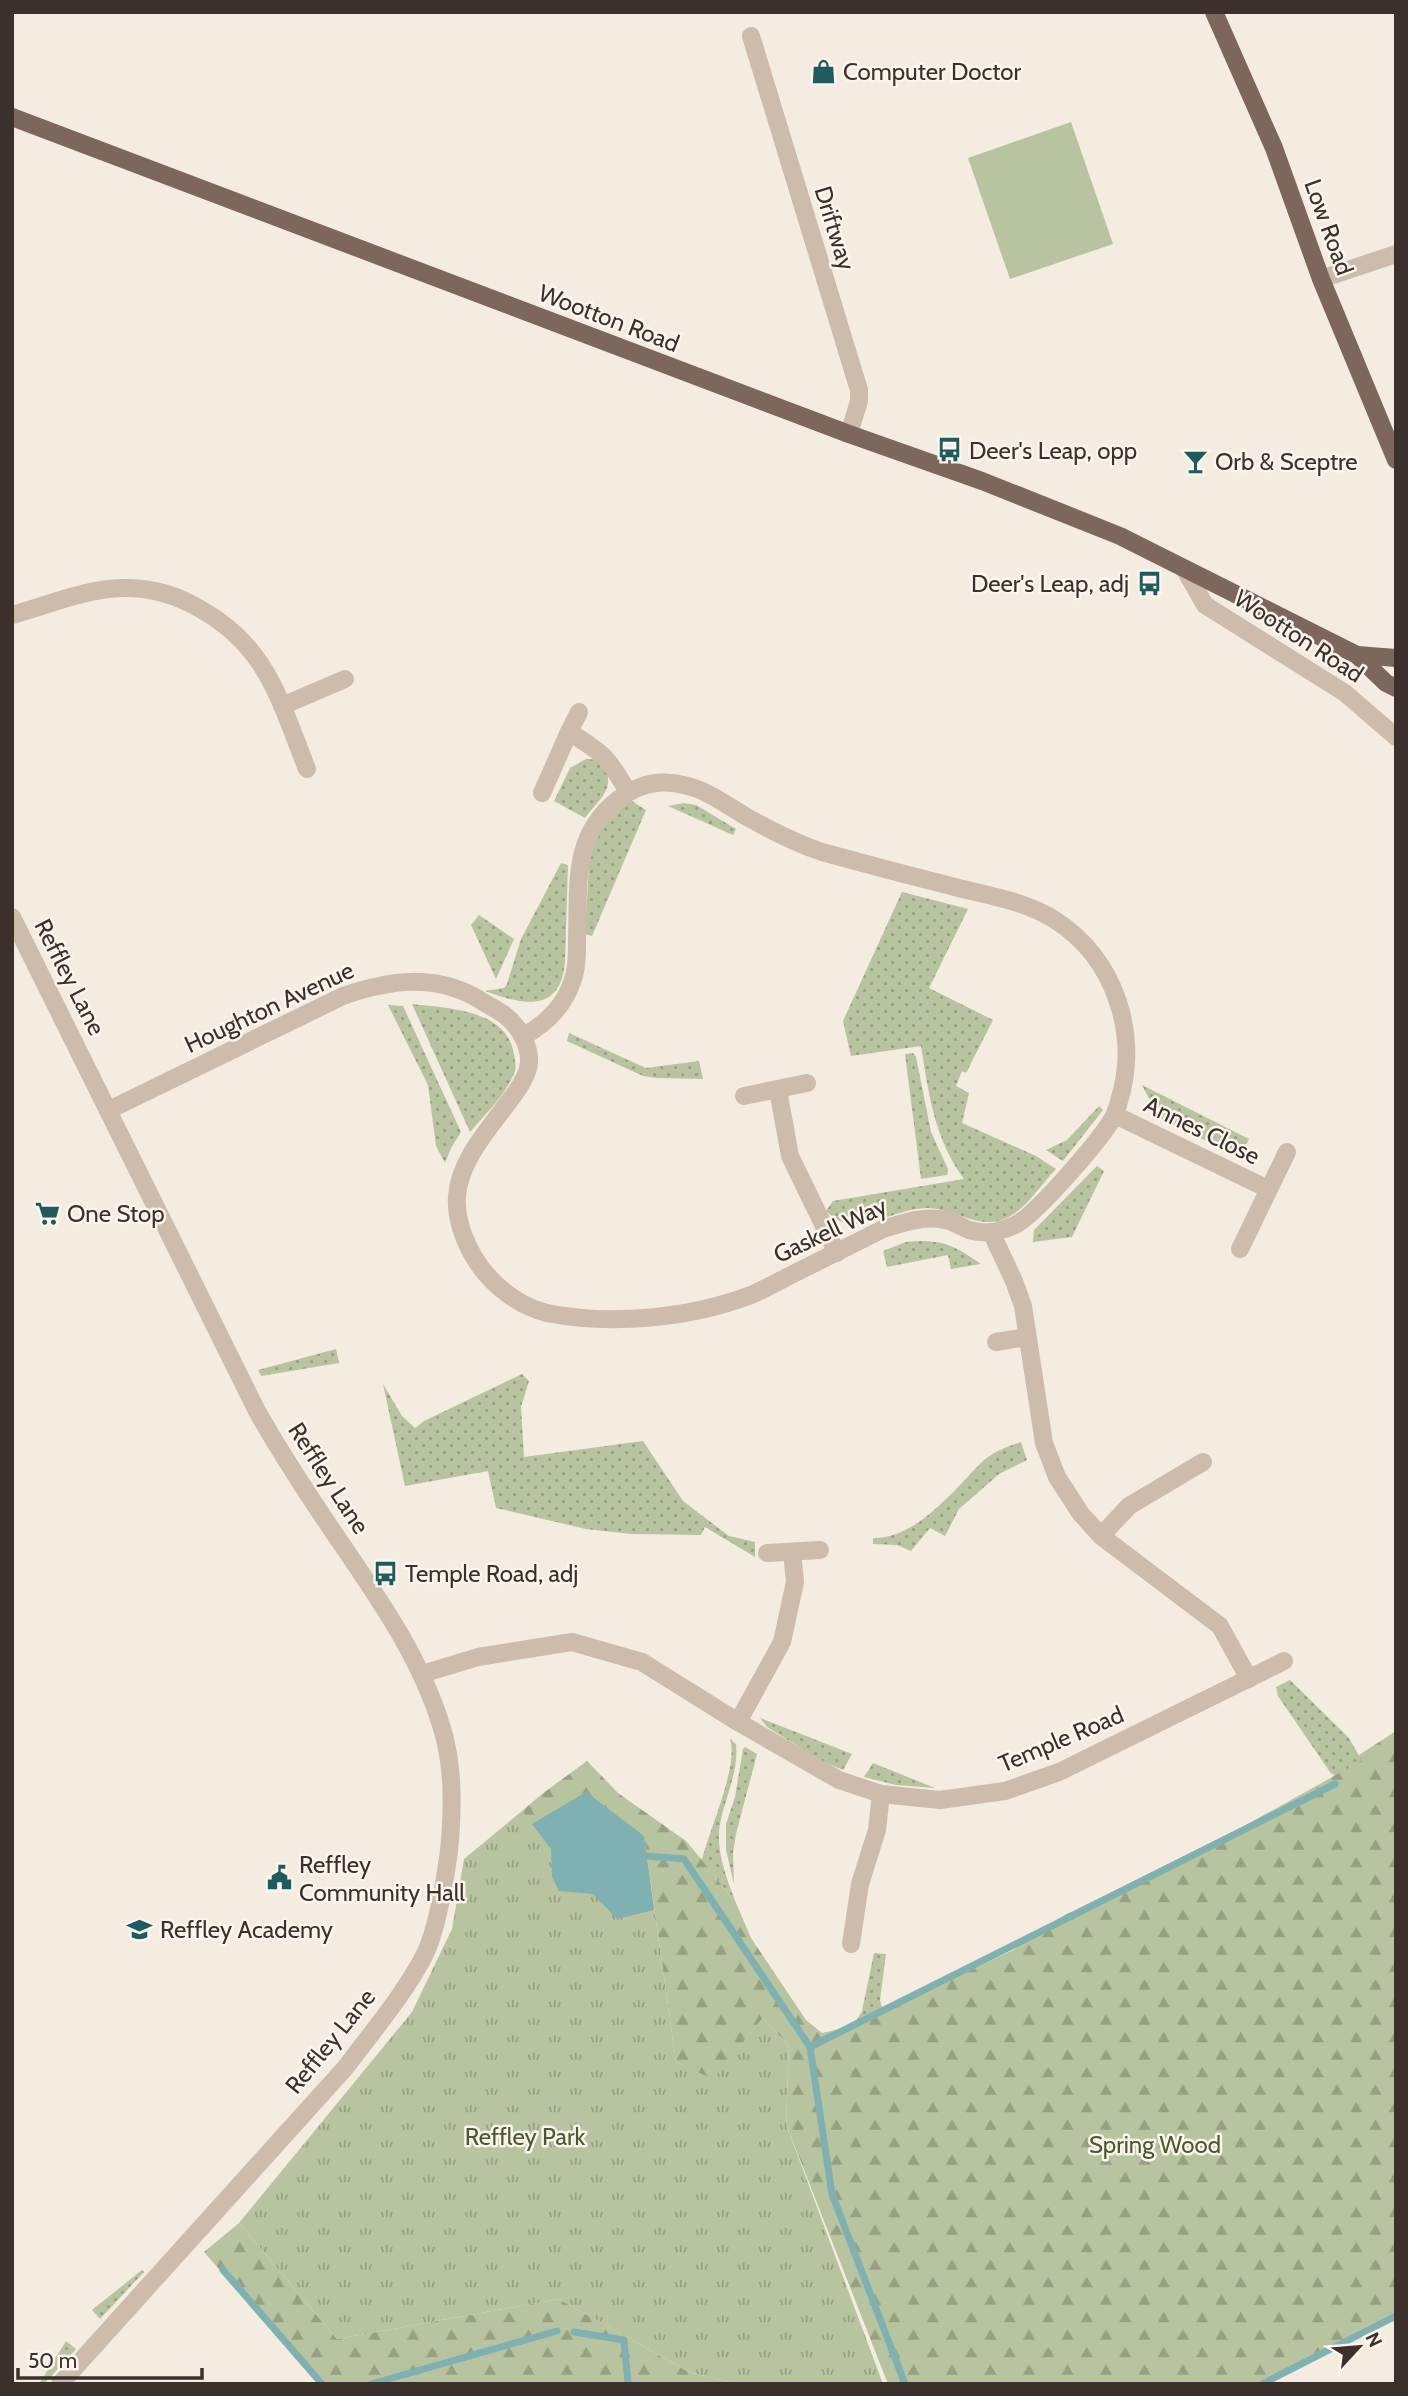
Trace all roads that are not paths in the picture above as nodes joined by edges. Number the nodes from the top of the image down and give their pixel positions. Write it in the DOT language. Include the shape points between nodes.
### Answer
graph roads {
  1 [pos="1214,12"];
  2 [pos="751,36"];
  3 [pos="12,117"];
  4 [pos="1396,254"];
  5 [pos="1321,279"];
  6 [pos="849,434"];
  7 [pos="1396,460"];
  8 [pos="1185,570"];
  9 [pos="12,615"];
  10 [pos="1357,655"];
  11 [pos="1396,658"];
  12 [pos="345,679"];
  13 [pos="1396,688"];
  14 [pos="282,706"];
  15 [pos="579,712"];
  16 [pos="569,732"];
  17 [pos="1396,737"];
  18 [pos="307,769"];
  19 [pos="628,792"];
  20 [pos="542,793"];
  21 [pos="12,917"];
  22 [pos="524,1036"];
  23 [pos="807,1083"];
  24 [pos="778,1090"];
  25 [pos="744,1096"];
  26 [pos="109,1110"];
  27 [pos="1115,1115"];
  28 [pos="1287,1152"];
  29 [pos="1268,1189"];
  30 [pos="992,1234"];
  31 [pos="1240,1249"];
  32 [pos="837,1253"];
  33 [pos="1027,1337"];
  34 [pos="996,1342"];
  35 [pos="1203,1462"];
  36 [pos="1101,1536"];
  37 [pos="820,1550"];
  38 [pos="792,1552"];
  39 [pos="767,1553"];
  40 [pos="1284,1661"];
  41 [pos="422,1674"];
  42 [pos="1249,1679"];
  43 [pos="738,1722"];
  44 [pos="881,1794"];
  45 [pos="851,1944"];
  46 [pos="60,2384"];
  1 -- 5 [label="main road, Low Road" via="1274,148"];
  2 -- 6 [label="street, Driftway" via="859,390"];
  3 -- 6 [label="main road, Wootton Road"];
  4 -- 5 [label="street"];
  5 -- 7 [label="main road, Low Road"];
  6 -- 8 [label="main road, Wootton Road" via="982,481 1120,537"];
  8 -- 10 [label="main road, Wootton Road"];
  8 -- 17 [label="street, Wootton Road" via="1205,605 1345,693"];
  9 -- 14 [label="street" via="123,588 182,599 208,612 251,648"];
  10 -- 11 [label="main road, Wootton Road"];
  10 -- 13 [label="main road, Wootton Road"];
  12 -- 14 [label="street"];
  14 -- 18 [label="street"];
  15 -- 16 [label="street"];
  16 -- 19 [label="street" via="599,750"];
  16 -- 20 [label="street"];
  19 -- 22 [label="street" via="607,808 583,845 574,979 565,1000"];
  19 -- 27 [label="street" via="661,781 685,785 711,794 797,843 1021,904 1055,920 1096,959 1124,1017 1128,1047 1125,1081"];
  21 -- 26 [label="street, Reffley Lane"];
  22 -- 26 [label="street, Houghton Avenue" via="508,1017 463,991 397,981 343,996"];
  22 -- 32 [label="street, Gaskell Way" via="529,1064 519,1088 474,1149 462,1172 457,1197 467,1244 498,1288 546,1312 629,1319 667,1316 752,1295"];
  23 -- 24 [label="street"];
  24 -- 25 [label="street"];
  24 -- 32 [label="street" via="790,1156"];
  26 -- 41 [label="street, Reffley Lane" via="257,1411 284,1459 397,1625"];
  27 -- 29 [label="street, Annes Close"];
  27 -- 30 [label="street" via="1041,1202 1018,1223"];
  28 -- 29 [label="street, Annes Close"];
  29 -- 31 [label="street, Annes Close"];
  30 -- 32 [label="street, Gaskell Way" via="944,1219 904,1222"];
  30 -- 33 [label="street" via="1023,1306"];
  33 -- 34 [label="street"];
  33 -- 36 [label="street" via="1044,1443 1057,1477"];
  35 -- 36 [label="street" via="1129,1506"];
  36 -- 42 [label="street" via="1220,1626"];
  37 -- 38 [label="street"];
  38 -- 39 [label="street"];
  38 -- 43 [label="street" via="794,1582 782,1642"];
  40 -- 42 [label="street, Temple Road"];
  41 -- 43 [label="street, Temple Road" via="478,1657 572,1642 642,1662"];
  41 -- 46 [label="street, Reffley Lane" via="442,1726 452,1811 443,1890 425,1953 346,2067"];
  42 -- 44 [label="street, Temple Road" via="1059,1772 1005,1791 940,1800"];
  43 -- 44 [label="street, Temple Road" via="839,1780"];
  44 -- 45 [label="street"];
}
